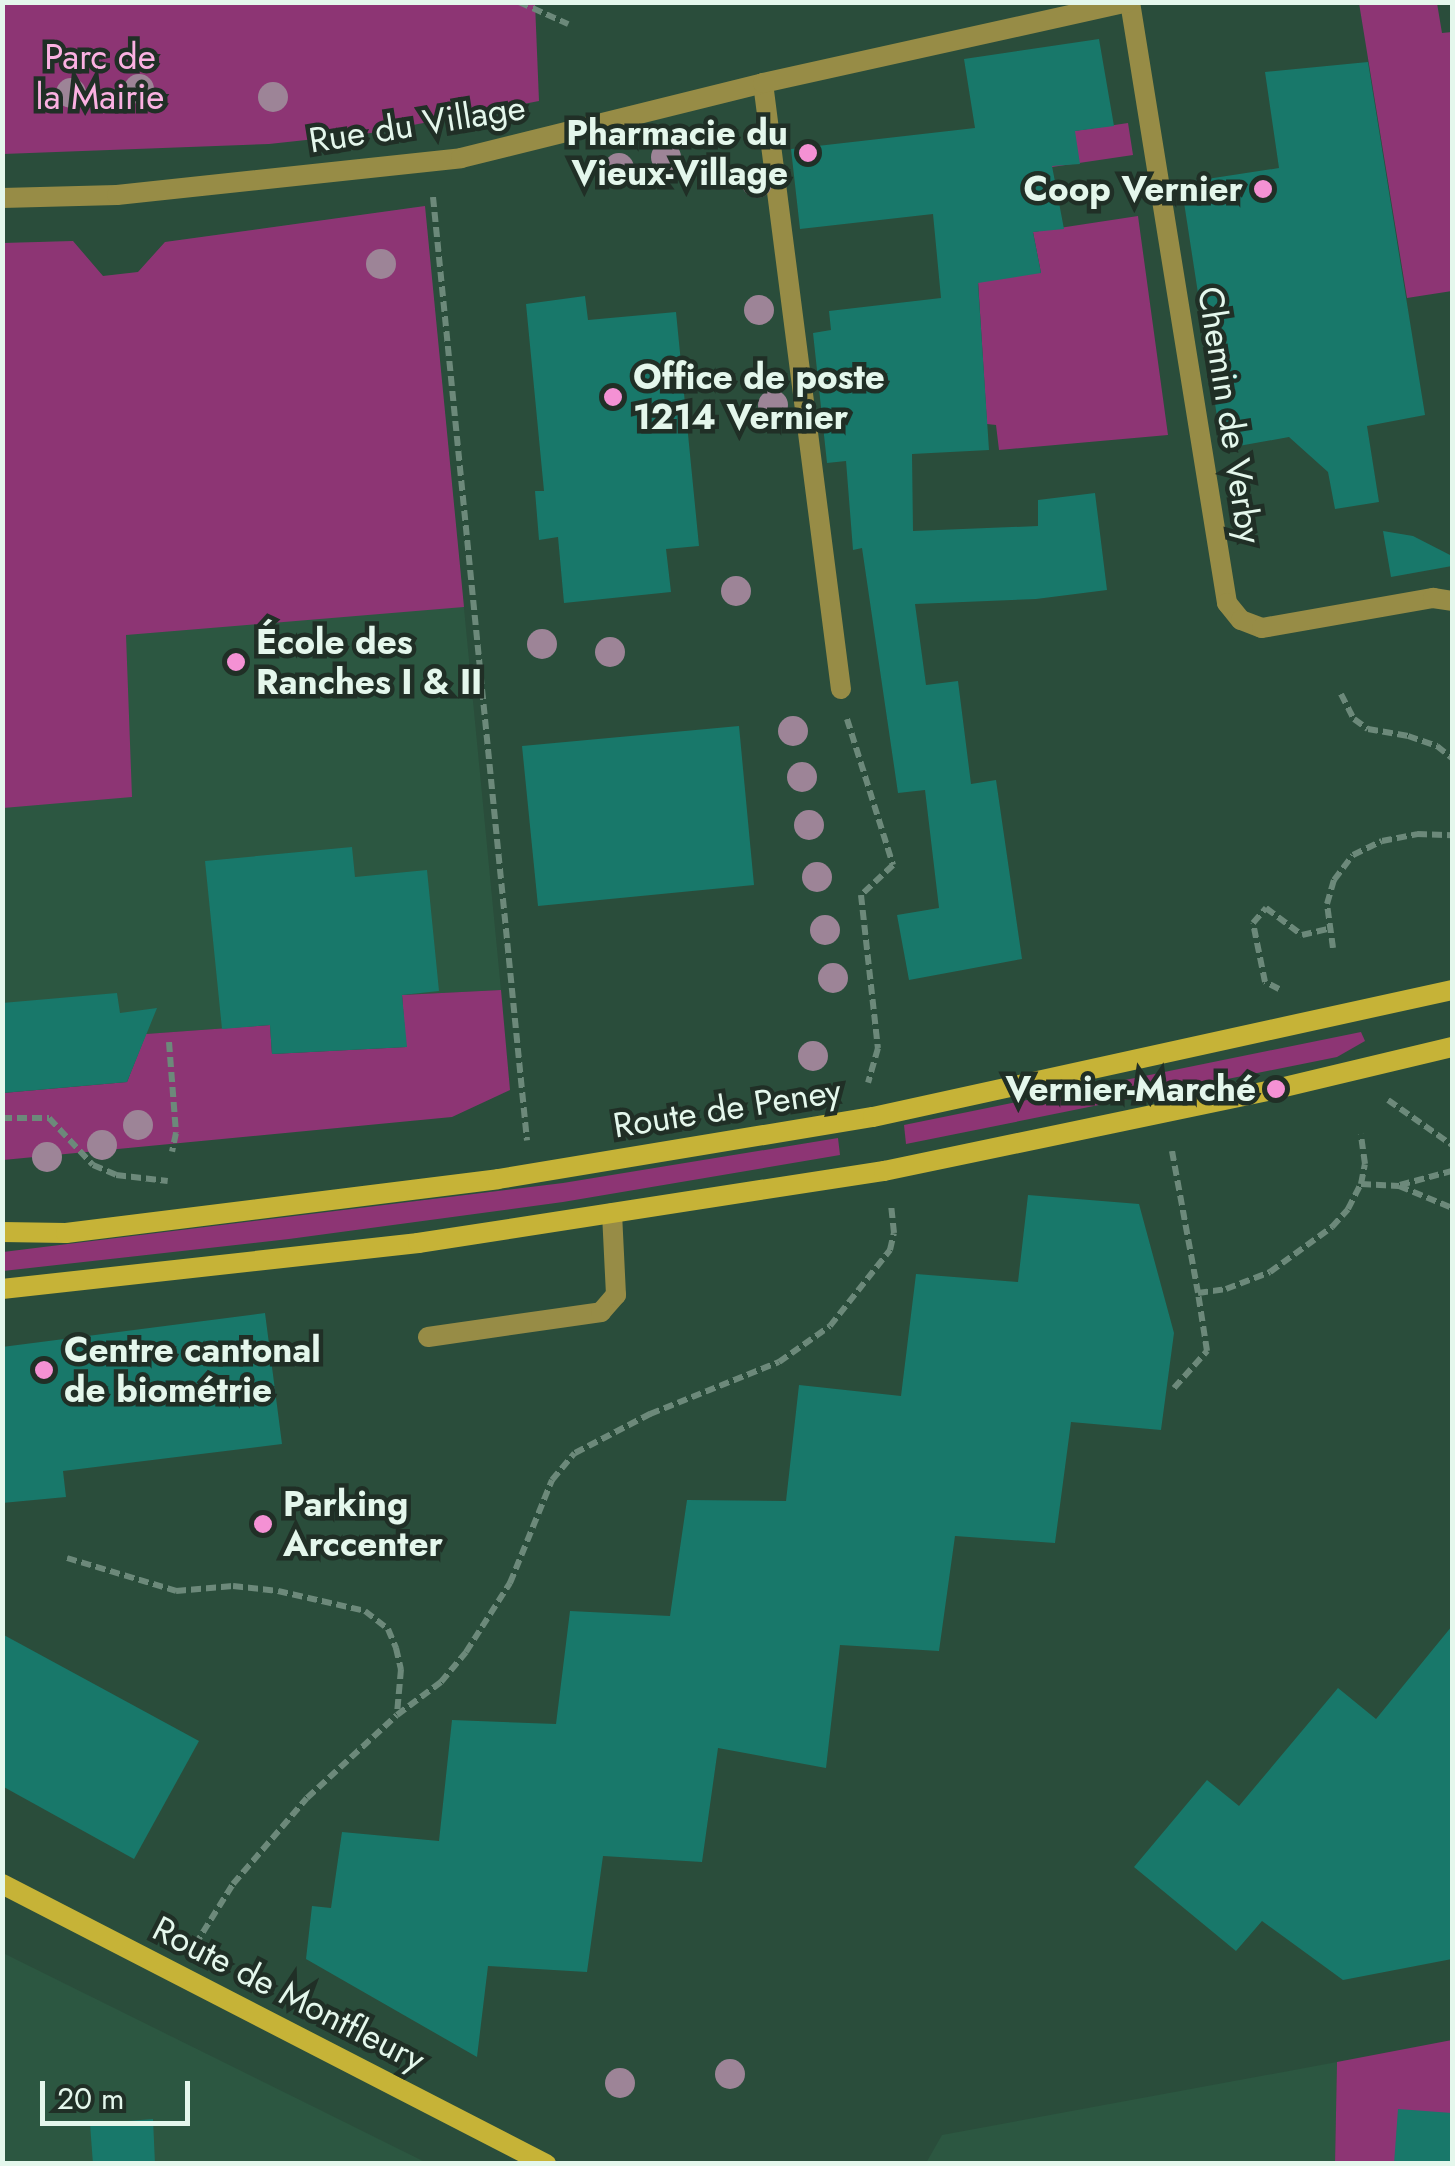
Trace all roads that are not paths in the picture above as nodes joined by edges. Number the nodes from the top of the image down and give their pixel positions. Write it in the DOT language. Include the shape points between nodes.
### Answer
graph roads {
  1 [pos="1128,2"];
  2 [pos="764,83"];
  3 [pos="2,198"];
  4 [pos="1452,600"];
  5 [pos="842,688"];
  6 [pos="1452,990"];
  7 [pos="1452,1047"];
  8 [pos="612,1213"];
  9 [pos="2,1232"];
  10 [pos="2,1288"];
  11 [pos="428,1337"];
  12 [pos="2,1884"];
  13 [pos="546,2164"];
  1 -- 2 [label="street, Rue du Village"];
  1 -- 4 [label="street, Chemin de Verby" via="1227,603 1242,620 1262,628"];
  2 -- 3 [label="street, Rue du Village" via="461,158 117,196"];
  2 -- 5 [label="street"];
  6 -- 9 [label="main road, Route de Peney" via="814,1126 498,1179 66,1233"];
  7 -- 8 [label="main road" via="884,1170"];
  8 -- 10 [label="main road" via="418,1243"];
  8 -- 11 [label="street" via="616,1296 602,1312"];
  12 -- 13 [label="main road, Route de Montfleury"];
}
